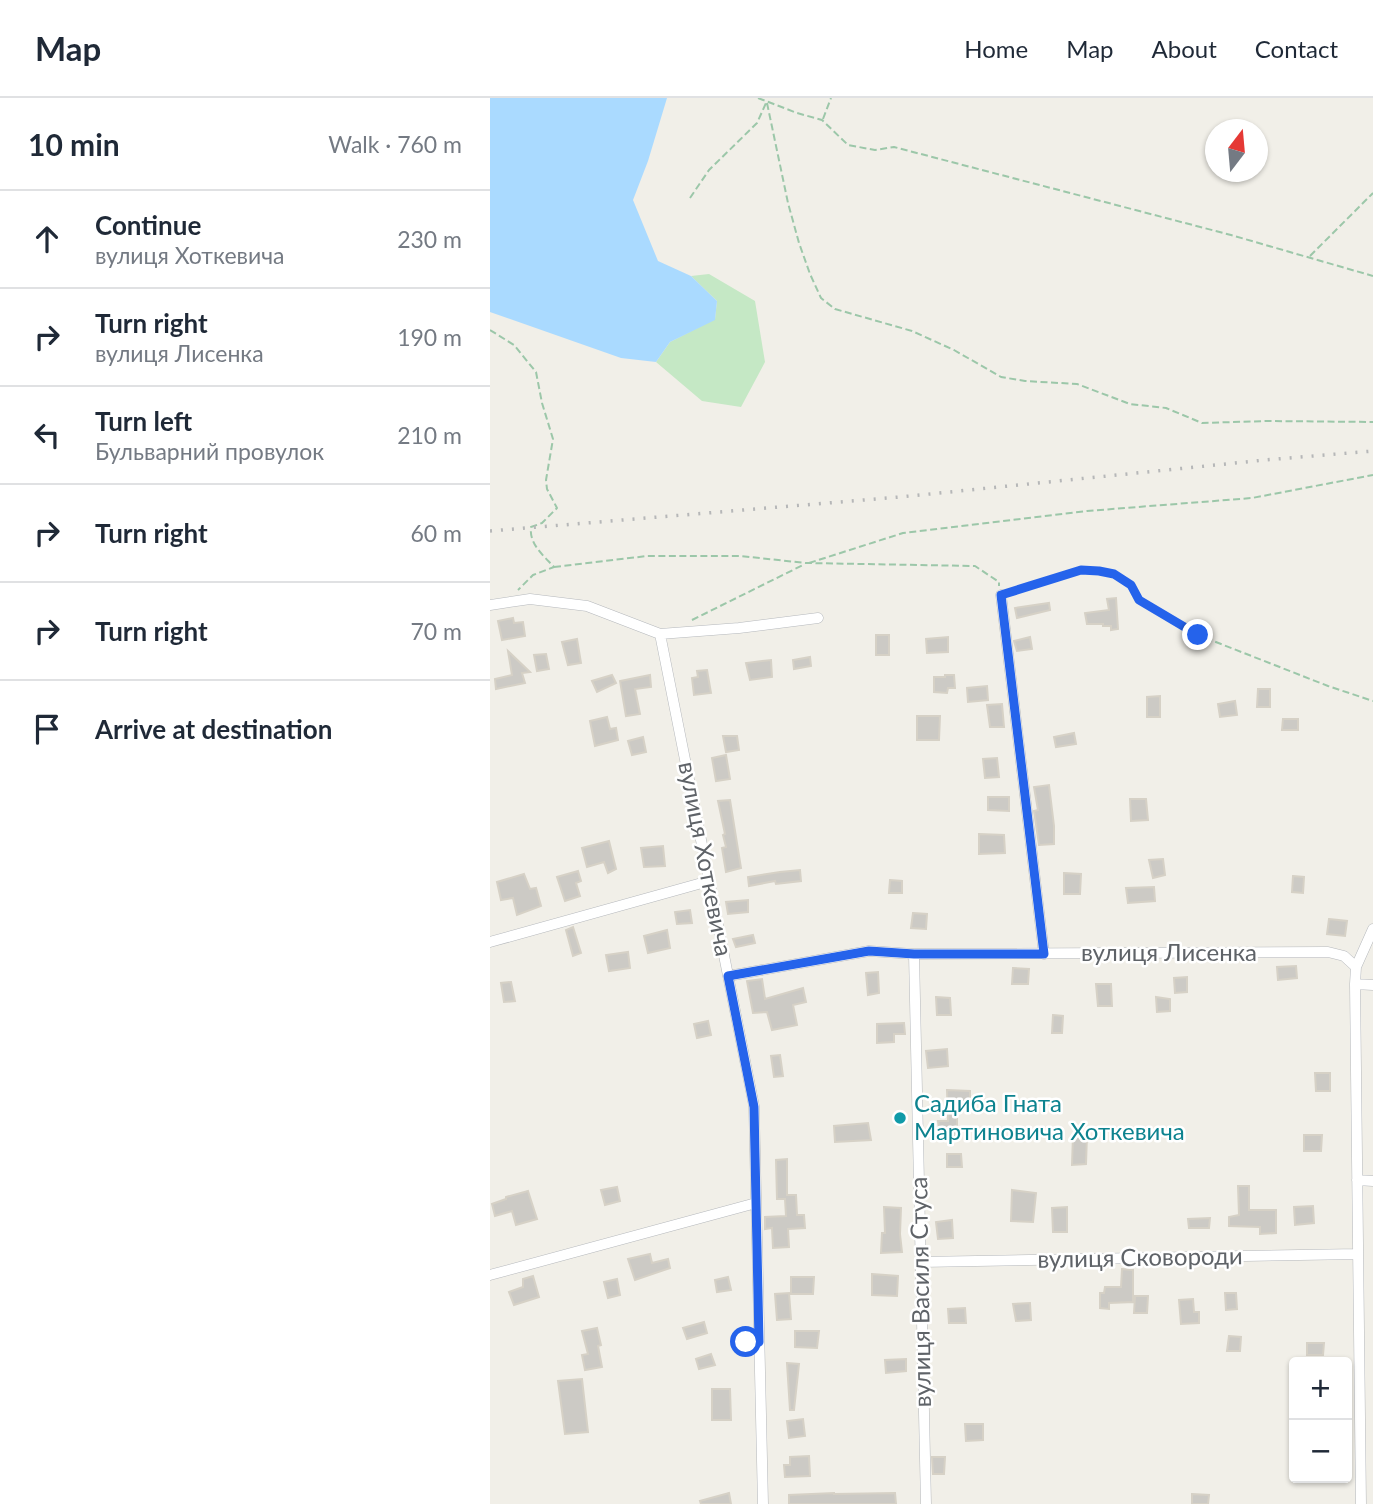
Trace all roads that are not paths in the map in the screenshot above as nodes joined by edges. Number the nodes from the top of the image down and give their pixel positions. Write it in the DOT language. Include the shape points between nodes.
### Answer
graph roads {
  1 [pos="1001,595"];
  2 [pos="490,605"];
  3 [pos="818,618"];
  4 [pos="660,634"];
  5 [pos="709,881"];
  6 [pos="1373,929"];
  7 [pos="490,942"];
  8 [pos="914,954"];
  9 [pos="1044,954"];
  10 [pos="1356,967"];
  11 [pos="728,976"];
  12 [pos="1355,985"];
  13 [pos="1373,985"];
  14 [pos="1357,1180"];
  15 [pos="1373,1181"];
  16 [pos="756,1203"];
  17 [pos="1358,1254"];
  18 [pos="921,1262"];
  19 [pos="490,1275"];
  20 [pos="743,1341"];
  21 [pos="759,1342"];
  22 [pos="763,1504"];
  23 [pos="926,1504"];
  24 [pos="1361,1504"];
  1 -- 9 [label="street"];
  2 -- 4 [label="street" via="530,599 587,606"];
  3 -- 4 [label="street"];
  4 -- 5 [label="street, вулиця Хоткевича"];
  5 -- 7 [label="street"];
  5 -- 11 [label="street, вулиця Хоткевича"];
  6 -- 10 [label="street"];
  8 -- 9 [label="street, вулиця Лисенка"];
  8 -- 11 [label="street, вулиця Лисенка" via="869,951"];
  8 -- 18 [label="street, вулиця Василя Стуса"];
  9 -- 10 [label="street, вулиця Лисенка" via="1328,952 1344,956"];
  10 -- 12 [label="street"];
  11 -- 16 [label="street, вулиця Хоткевича" via="754,1107"];
  12 -- 13 [label="street"];
  12 -- 14 [label="street"];
  14 -- 15 [label="street"];
  14 -- 17 [label="street"];
  16 -- 19 [label="street"];
  16 -- 21 [label="street, вулиця Хоткевича"];
  17 -- 18 [label="street, вулиця Сковороди"];
  17 -- 24 [label="street"];
  18 -- 23 [label="street, вулиця Василя Стуса"];
  20 -- 21 [label="lane"];
  21 -- 22 [label="street, вулиця Хоткевича"];
}
